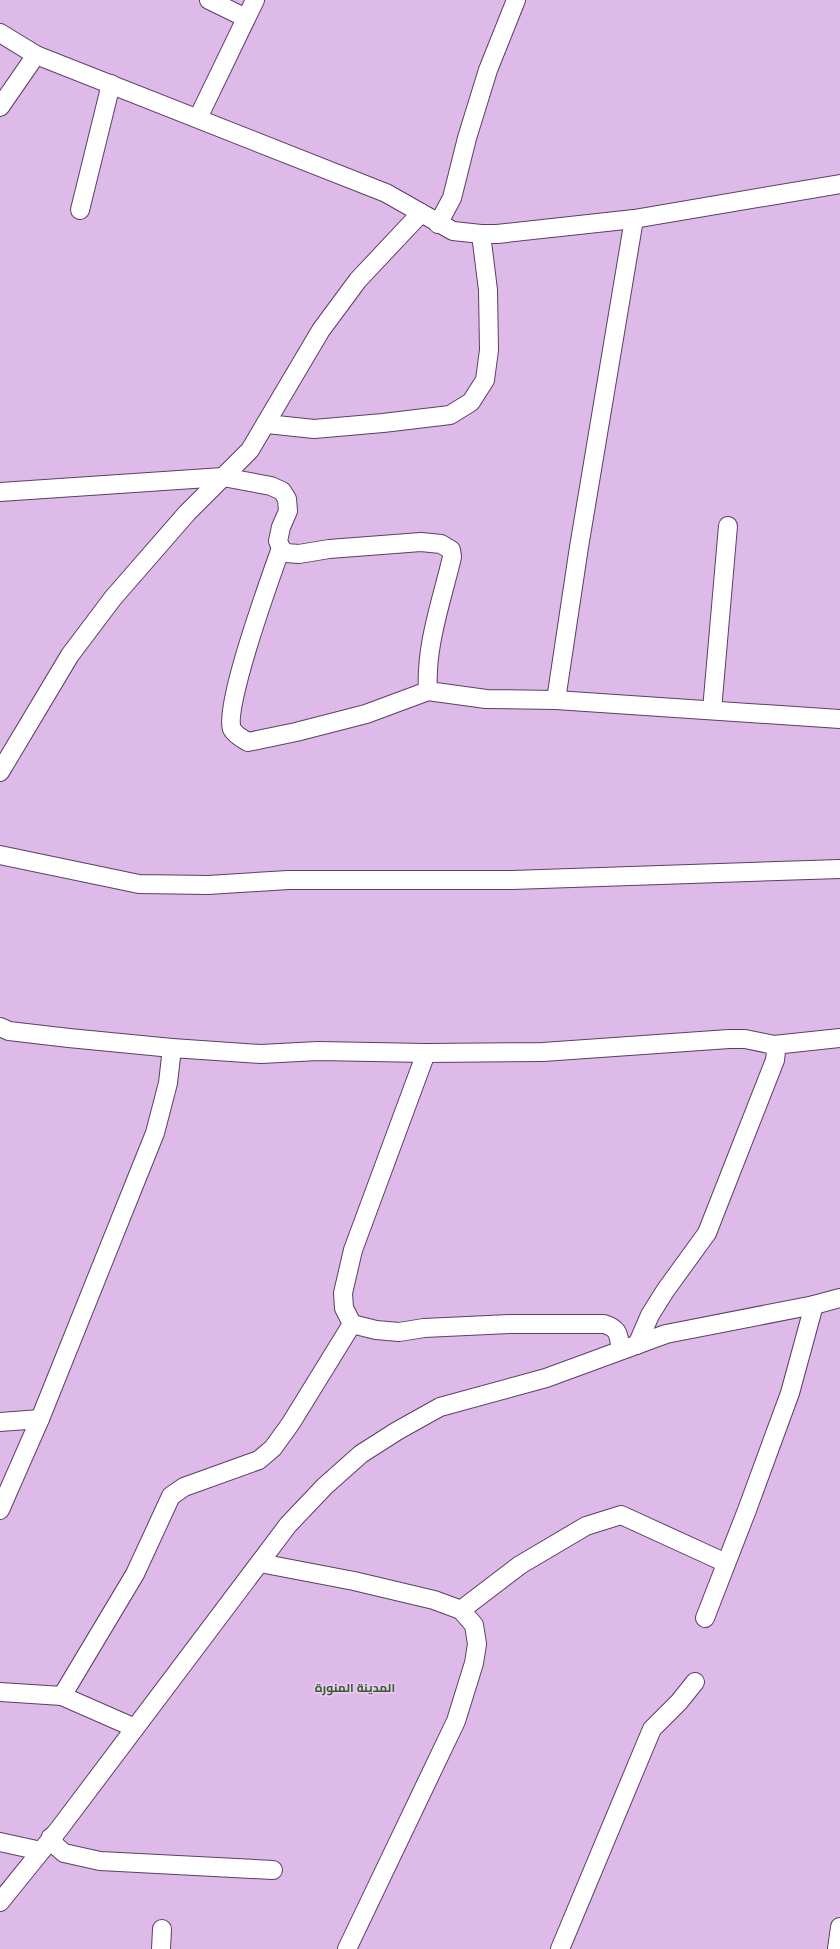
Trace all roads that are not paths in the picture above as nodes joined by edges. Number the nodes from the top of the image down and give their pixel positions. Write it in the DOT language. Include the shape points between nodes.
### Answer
graph roads {
  1 [pos="209,0"];
  2 [pos="254,0"];
  3 [pos="516,0"];
  4 [pos="246,18"];
  5 [pos="0,33"];
  6 [pos="36,55"];
  7 [pos="111,84"];
  8 [pos="0,107"];
  9 [pos="198,118"];
  10 [pos="840,184"];
  11 [pos="80,210"];
  12 [pos="421,212"];
  13 [pos="634,219"];
  14 [pos="438,224"];
  15 [pos="480,234"];
  16 [pos="267,424"];
  17 [pos="224,477"];
  18 [pos="0,492"];
  19 [pos="728,526"];
  20 [pos="280,548"];
  21 [pos="428,690"];
  22 [pos="556,700"];
  23 [pos="712,710"];
  24 [pos="840,719"];
  25 [pos="0,772"];
  26 [pos="0,855"];
  27 [pos="840,868"];
  28 [pos="0,1027"];
  29 [pos="840,1038"];
  30 [pos="774,1045"];
  31 [pos="172,1048"];
  32 [pos="426,1053"];
  33 [pos="840,1298"];
  34 [pos="814,1305"];
  35 [pos="352,1324"];
  36 [pos="629,1348"];
  37 [pos="40,1418"];
  38 [pos="0,1422"];
  39 [pos="0,1510"];
  40 [pos="260,1563"];
  41 [pos="726,1564"];
  42 [pos="461,1610"];
  43 [pos="705,1618"];
  44 [pos="695,1682"];
  45 [pos="0,1692"];
  46 [pos="62,1696"];
  47 [pos="136,1728"];
  48 [pos="0,1842"];
  49 [pos="46,1844"];
  50 [pos="273,1870"];
  51 [pos="0,1902"];
  52 [pos="840,1927"];
  53 [pos="162,1929"];
  54 [pos="160,1949"];
  55 [pos="347,1949"];
  56 [pos="560,1949"];
  57 [pos="837,1949"];
  1 -- 4 [label="street"];
  2 -- 4 [label="street"];
  3 -- 14 [label="street" via="488,70 452,198"];
  4 -- 9 [label="street"];
  5 -- 6 [label="street"];
  6 -- 7 [label="street"];
  6 -- 8 [label="street"];
  7 -- 9 [label="street"];
  7 -- 11 [label="street"];
  9 -- 12 [label="street" via="386,193"];
  10 -- 13 [label="street"];
  12 -- 14 [label="street"];
  12 -- 16 [label="street" via="353,286 321,330"];
  13 -- 15 [label="street"];
  13 -- 22 [label="street"];
  14 -- 15 [label="street" via="453,231"];
  15 -- 16 [label="street" via="488,290 489,350 485,380 472,402 450,415 383,423 314,429"];
  16 -- 17 [label="street" via="250,450"];
  17 -- 18 [label="street"];
  17 -- 20 [label="street" via="270,486 282,491 287,499 288,511 281,527 278,541"];
  17 -- 25 [label="street" via="182,518 113,598 70,655"];
  19 -- 23 [label="street"];
  20 -- 21 [label="street" via="286,553 299,554 329,549 421,542 441,544 451,550 452,557 431,644"];
  20 -- 21 [label="street" via="235,691 230,721 232,730 248,742 366,714"];
  21 -- 22 [label="street" via="486,699"];
  22 -- 23 [label="street"];
  23 -- 24 [label="street"];
  26 -- 27 [label="street" via="139,884 208,885 288,880 512,880"];
  28 -- 31 [label="street" via="10,1031"];
  29 -- 30 [label="street"];
  30 -- 32 [label="street" via="745,1039 729,1039 543,1052"];
  30 -- 36 [label="street" via="775,1060 707,1233 665,1290"];
  31 -- 32 [label="street" via="261,1054 318,1051"];
  31 -- 37 [label="street" via="168,1083 154,1133"];
  32 -- 35 [label="street" via="353,1250 343,1293 344,1308"];
  33 -- 34 [label="street"];
  34 -- 36 [label="street" via="666,1334"];
  34 -- 41 [label="street" via="790,1393"];
  35 -- 36 [label="street" via="400,1332 424,1328 604,1324 613,1327"];
  35 -- 46 [label="street" via="273,1448 259,1460 178,1490 171,1496 135,1574"];
  36 -- 40 [label="street" via="546,1378 440,1407 397,1431 361,1454 325,1486 288,1525"];
  37 -- 38 [label="street"];
  37 -- 39 [label="street"];
  40 -- 42 [label="street" via="383,1588 434,1600"];
  40 -- 47 [label="street"];
  41 -- 42 [label="street" via="621,1515 586,1526 520,1564"];
  41 -- 43 [label="street"];
  42 -- 55 [label="street" via="474,1625 477,1644 474,1663 456,1721"];
  44 -- 56 [label="street" via="652,1729"];
  45 -- 46 [label="street"];
  46 -- 47 [label="street"];
  47 -- 49 [label="street"];
  48 -- 49 [label="street"];
  49 -- 50 [label="street" via="56,1846 64,1853 100,1861"];
  49 -- 51 [label="street"];
  52 -- 57 [label="street"];
  53 -- 54 [label="street"];
}
